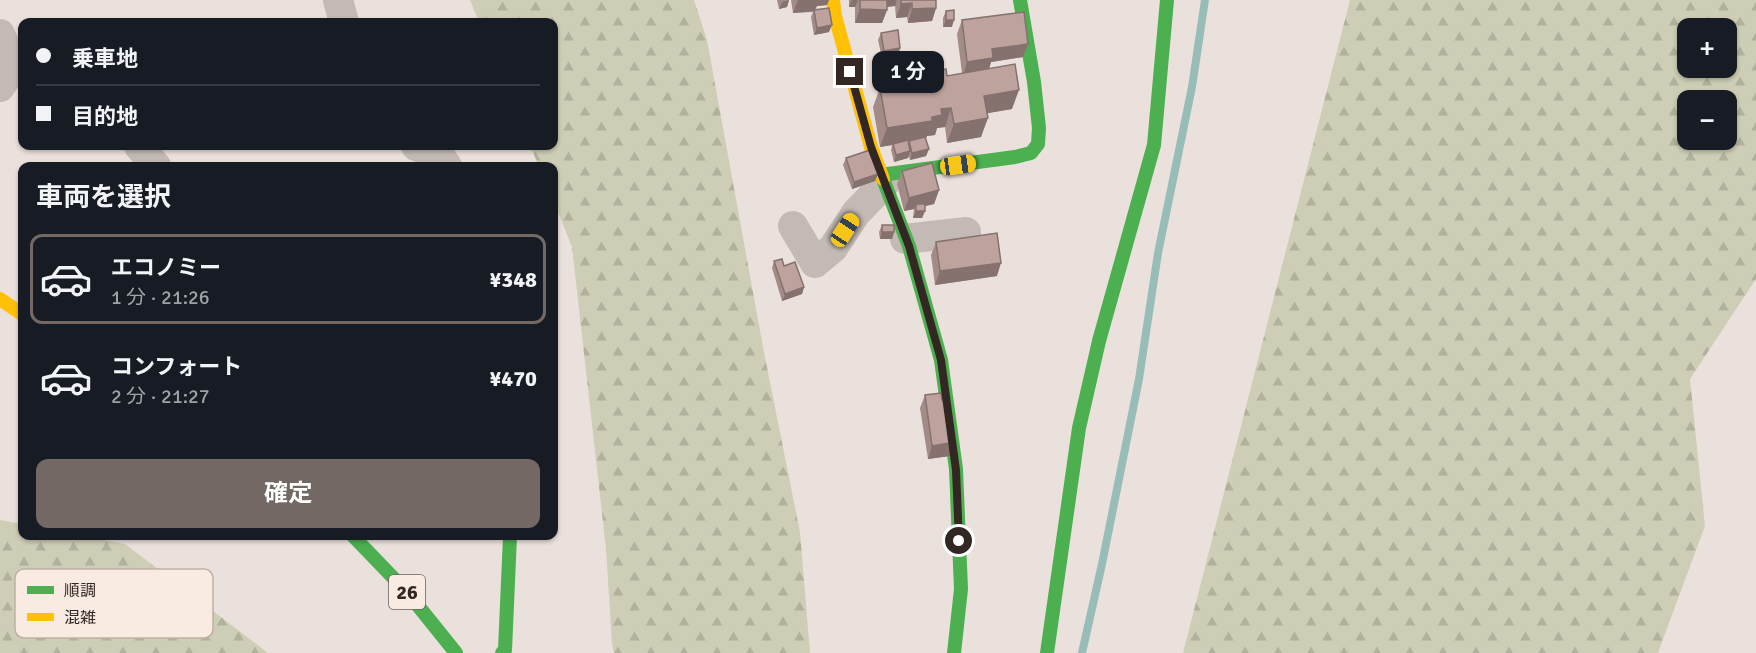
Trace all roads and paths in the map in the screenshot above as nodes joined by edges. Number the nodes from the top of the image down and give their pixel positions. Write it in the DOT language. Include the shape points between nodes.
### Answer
graph roads {
  1 [pos="338,0"];
  2 [pos="833,0"];
  3 [pos="1020,0"];
  4 [pos="1167,0"];
  5 [pos="343,18"];
  6 [pos="0,34"];
  7 [pos="18,63"];
  8 [pos="18,67"];
  9 [pos="0,87"];
  10 [pos="142,150"];
  11 [pos="428,150"];
  12 [pos="153,162"];
  13 [pos="444,162"];
  14 [pos="883,179"];
  15 [pos="794,226"];
  16 [pos="966,232"];
  17 [pos="905,239"];
  18 [pos="0,299"];
  19 [pos="18,311"];
  20 [pos="358,540"];
  21 [pos="510,540"];
  22 [pos="456,653"];
  23 [pos="502,653"];
  24 [pos="954,653"];
  25 [pos="1047,653"];
  1 -- 5 [label="street"];
  2 -- 14 [label="street" via="868,137"];
  3 -- 14 [label="street" via="1034,82 1038,144 1031,153 1015,157"];
  4 -- 25 [label="street" via="1154,145 1099,341 1079,429"];
  6 -- 7 [label="street" via="9,55"];
  8 -- 9 [label="street"];
  10 -- 12 [label="street"];
  11 -- 13 [label="street" via="439,154"];
  14 -- 15 [label="street" via="833,248 815,263"];
  14 -- 17 [label="street"];
  16 -- 17 [label="street"];
  17 -- 24 [label="street" via="941,360 956,470 962,589"];
  18 -- 19 [label="street"];
  20 -- 22 [label="street, 26" via="426,613"];
  21 -- 23 [label="street"];
}
